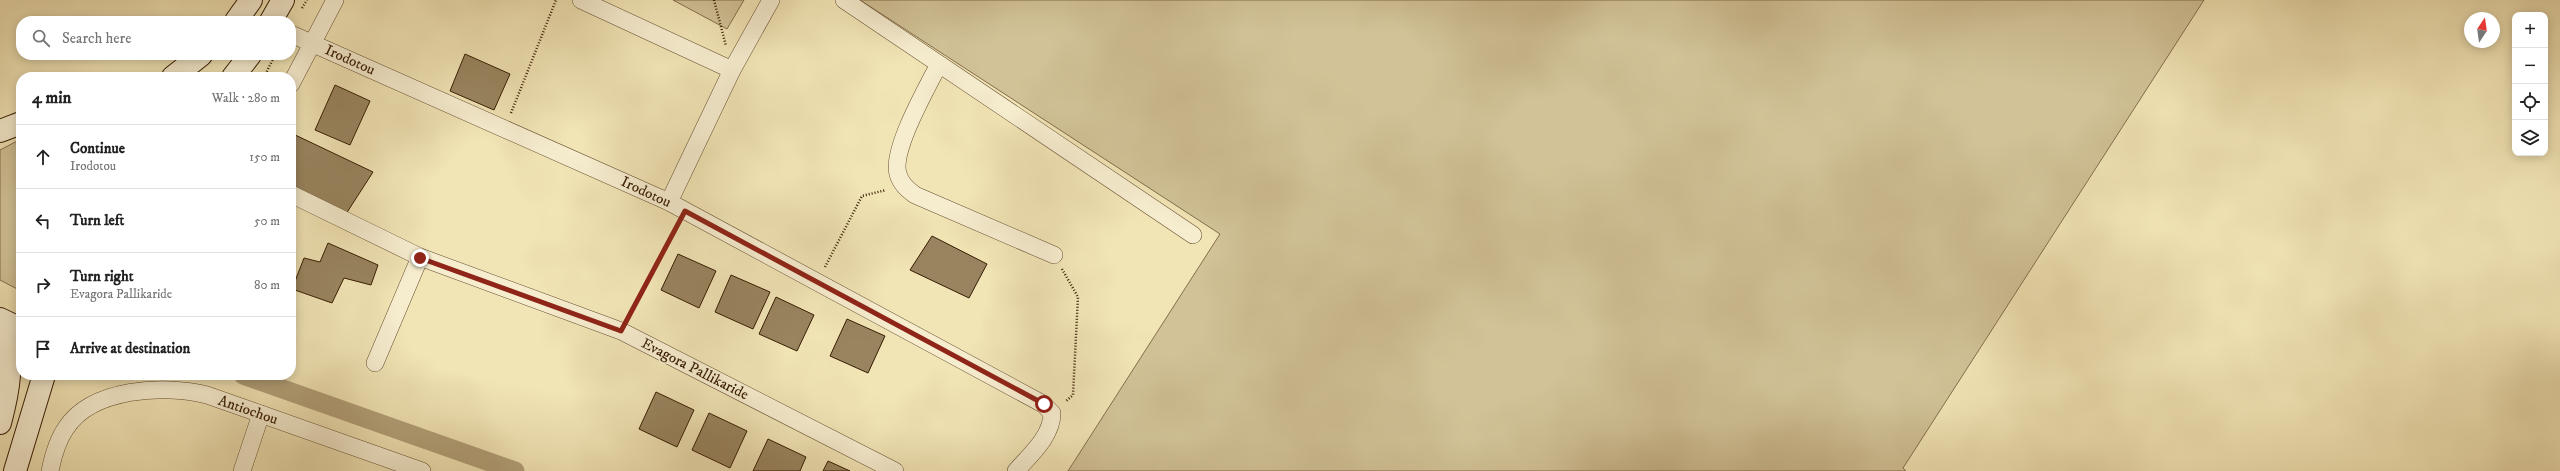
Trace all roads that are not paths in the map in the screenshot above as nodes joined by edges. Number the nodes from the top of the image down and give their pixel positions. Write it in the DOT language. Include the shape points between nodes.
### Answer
graph roads {
  1 [pos="251,0"];
  2 [pos="282,0"];
  3 [pos="335,0"];
  4 [pos="581,0"];
  5 [pos="771,0"];
  6 [pos="844,0"];
  7 [pos="240,16"];
  8 [pos="274,16"];
  9 [pos="296,36"];
  10 [pos="312,43"];
  11 [pos="195,60"];
  12 [pos="246,60"];
  13 [pos="939,64"];
  14 [pos="732,70"];
  15 [pos="179,72"];
  16 [pos="237,72"];
  17 [pos="296,74"];
  18 [pos="296,196"];
  19 [pos="669,202"];
  20 [pos="1193,235"];
  21 [pos="1054,255"];
  22 [pos="420,258"];
  23 [pos="0,319"];
  24 [pos="16,326"];
  25 [pos="0,328"];
  26 [pos="375,363"];
  27 [pos="42,380"];
  28 [pos="261,414"];
  29 [pos="0,423"];
  30 [pos="15,471"];
  31 [pos="50,471"];
  32 [pos="242,471"];
  33 [pos="422,471"];
  34 [pos="895,471"];
  35 [pos="1016,471"];
  1 -- 7 [label="main road"];
  2 -- 8 [label="main road"];
  3 -- 10 [label="street"];
  4 -- 14 [label="street"];
  5 -- 14 [label="street"];
  6 -- 13 [label="street"];
  9 -- 10 [label="street, Irodotou"];
  10 -- 17 [label="street"];
  10 -- 19 [label="street, Irodotou"];
  11 -- 15 [label="main road"];
  12 -- 16 [label="main road"];
  13 -- 20 [label="street"];
  13 -- 21 [label="street" via="898,154 898,174 903,185 915,195"];
  14 -- 19 [label="street"];
  18 -- 22 [label="street, Evagora Pallikaride"];
  19 -- 35 [label="street, Irodotou" via="1044,404 1052,413 1052,423 1046,435"];
  22 -- 26 [label="street"];
  22 -- 34 [label="street, Evagora Pallikaride" via="621,331"];
  23 -- 24 [label="main road"];
  25 -- 29 [label="main road" via="8,348 9,360"];
  27 -- 30 [label="main road"];
  28 -- 31 [label="street, Antiochou" via="198,393 160,390 109,399 88,408 73,420 60,438"];
  28 -- 32 [label="street"];
  28 -- 33 [label="street, Antiochou"];
}
